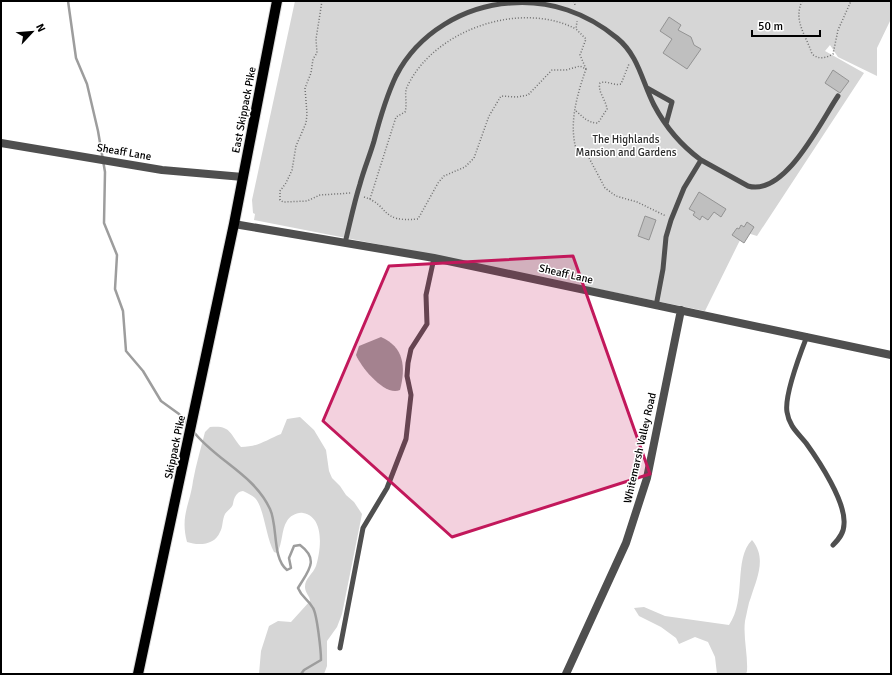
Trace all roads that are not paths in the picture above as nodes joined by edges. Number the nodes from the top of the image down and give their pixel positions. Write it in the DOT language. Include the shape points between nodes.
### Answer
graph roads {
  1 [pos="278,1"];
  2 [pos="647,88"];
  3 [pos="838,96"];
  4 [pos="666,124"];
  5 [pos="1,143"];
  6 [pos="701,160"];
  7 [pos="243,177"];
  8 [pos="234,224"];
  9 [pos="345,242"];
  10 [pos="434,258"];
  11 [pos="656,306"];
  12 [pos="681,310"];
  13 [pos="807,336"];
  14 [pos="891,355"];
  15 [pos="833,545"];
  16 [pos="340,648"];
  17 [pos="138,674"];
  18 [pos="566,674"];
  1 -- 7 [label="main road, East Skippack Pike"];
  2 -- 4 [label="lane" via="654,106"];
  2 -- 4 [label="lane" via="672,102"];
  2 -- 9 [label="lane" via="640,68 617,37 579,14 540,3 525,2 495,5 462,15 422,42 404,62 382,110"];
  3 -- 6 [label="lane" via="797,160 764,187 748,186"];
  4 -- 6 [label="lane" via="692,154"];
  5 -- 7 [label="street, Sheaff Lane" via="162,170"];
  6 -- 11 [label="lane" via="684,188 671,218"];
  7 -- 8 [label="main road, East Skippack Pike"];
  8 -- 9 [label="street, Sheaff Lane"];
  8 -- 17 [label="main road, Skippack Pike"];
  9 -- 10 [label="street, Sheaff Lane"];
  10 -- 11 [label="street, Sheaff Lane"];
  10 -- 16 [label="lane" via="426,295 427,324 417,338 408,363 407,376 411,395 406,439 388,488 363,528"];
  11 -- 12 [label="street, Sheaff Lane"];
  12 -- 13 [label="street, Sheaff Lane"];
  12 -- 18 [label="street, Whitemarsh Valley Road" via="640,505 626,543"];
  13 -- 14 [label="street, Sheaff Lane"];
  13 -- 15 [label="lane" via="792,378 786,410 790,423 808,447 840,504 844,516 843,532"];
}
